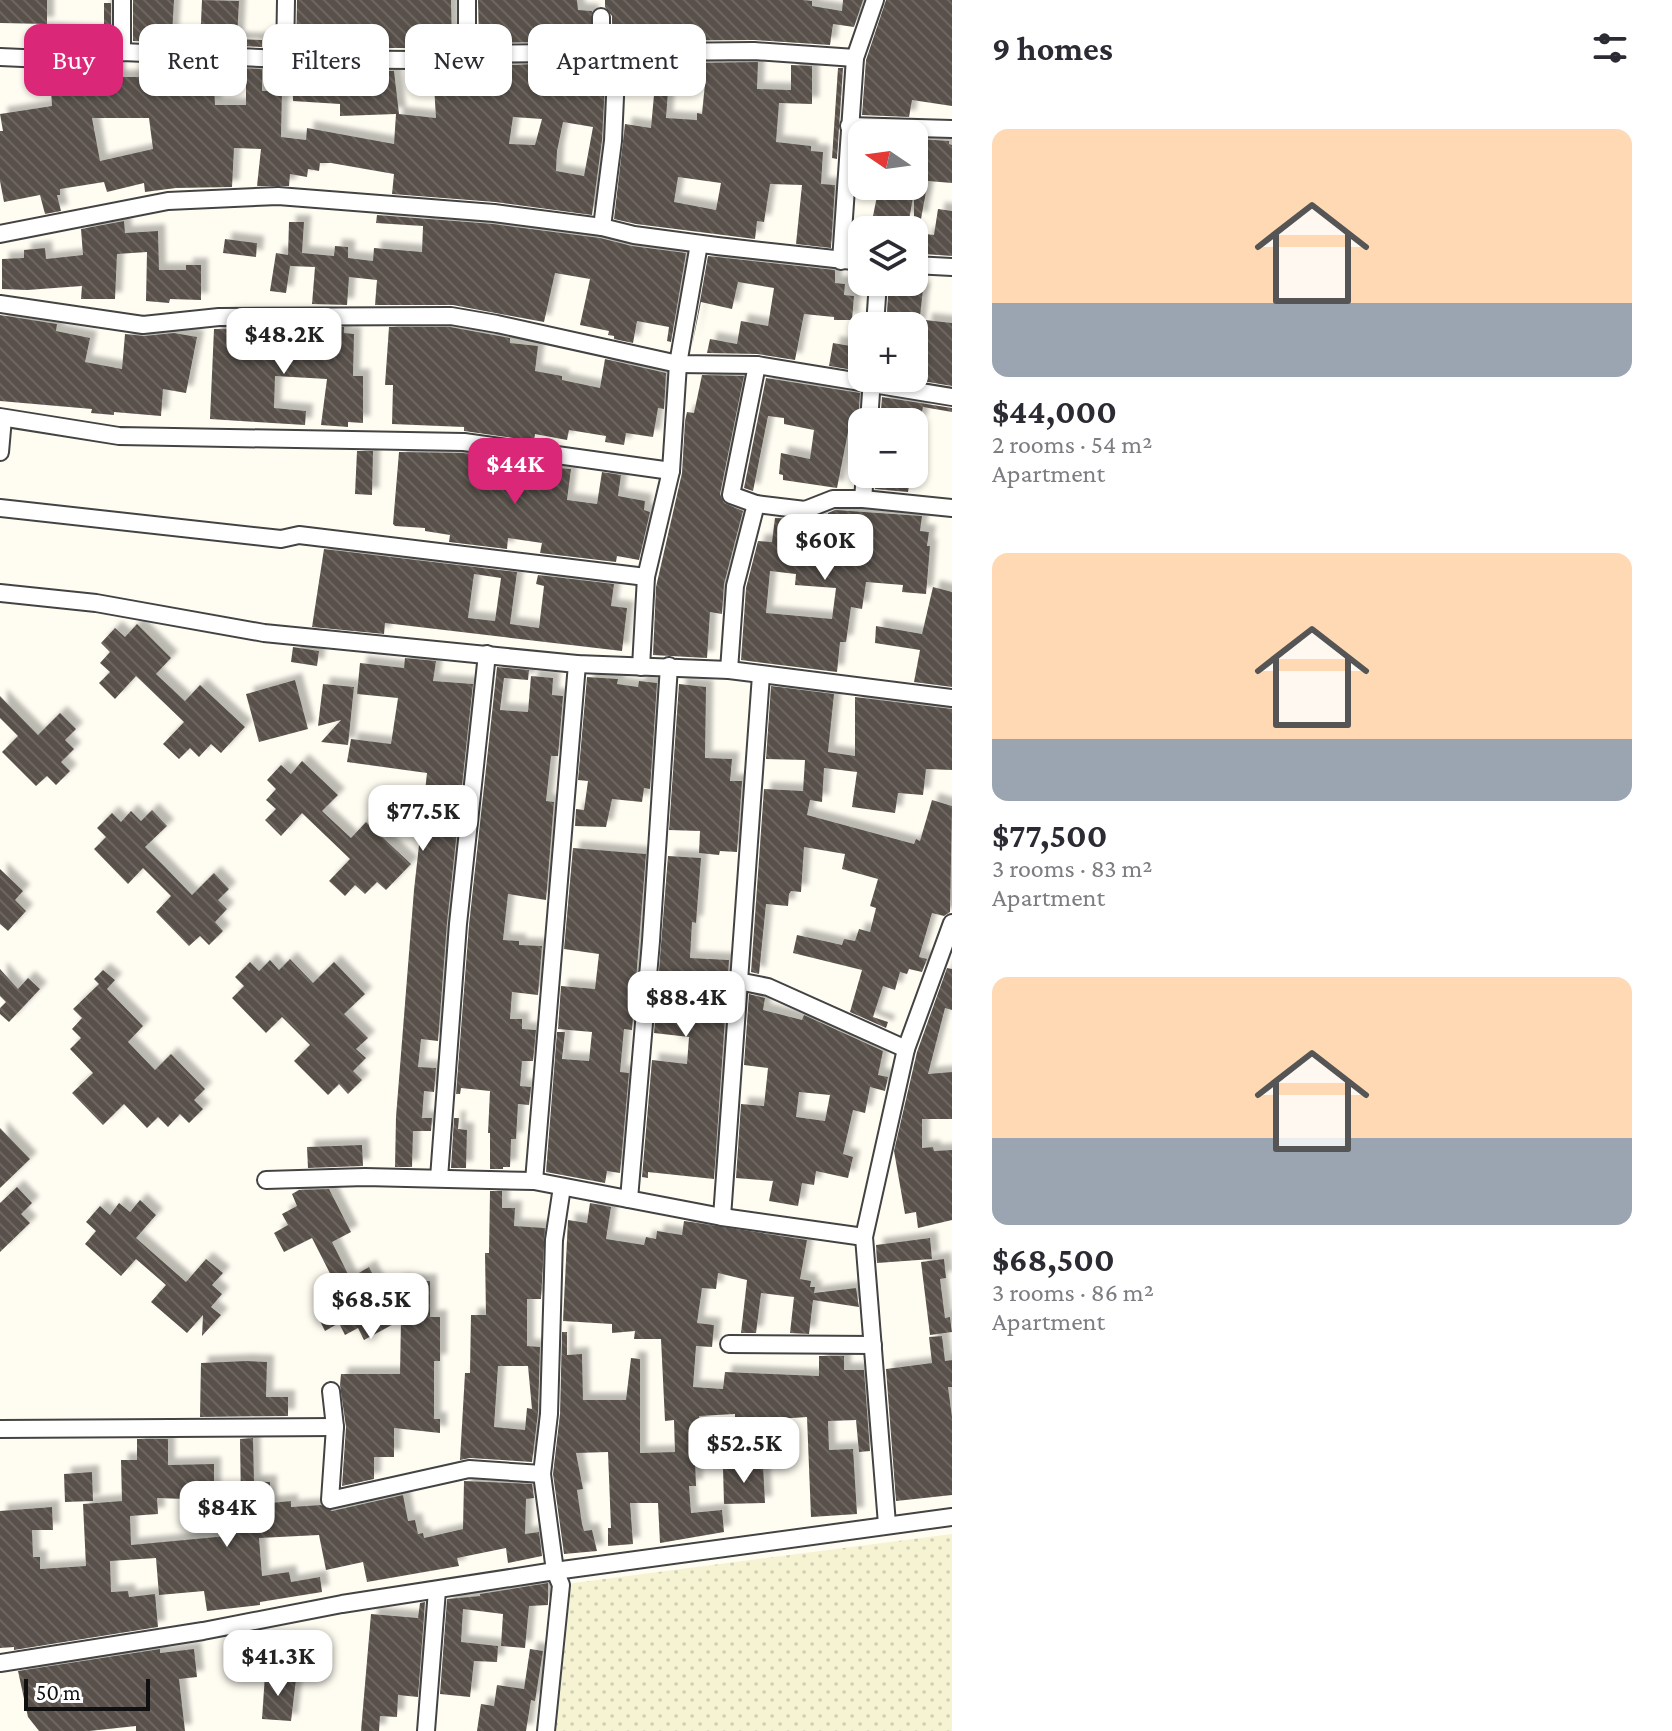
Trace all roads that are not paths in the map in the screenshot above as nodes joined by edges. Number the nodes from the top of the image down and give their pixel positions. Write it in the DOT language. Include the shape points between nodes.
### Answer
graph roads {
  1 [pos="122,0"];
  2 [pos="286,0"];
  3 [pos="467,0"];
  4 [pos="875,0"];
  5 [pos="601,17"];
  6 [pos="122,24"];
  7 [pos="286,24"];
  8 [pos="467,24"];
  9 [pos="601,24"];
  10 [pos="123,52"];
  11 [pos="706,52"];
  12 [pos="0,57"];
  13 [pos="24,58"];
  14 [pos="263,58"];
  15 [pos="855,58"];
  16 [pos="615,96"];
  17 [pos="850,120"];
  18 [pos="928,128"];
  19 [pos="952,129"];
  20 [pos="848,143"];
  21 [pos="602,227"];
  22 [pos="0,234"];
  23 [pos="699,244"];
  24 [pos="841,261"];
  25 [pos="848,261"];
  26 [pos="928,266"];
  27 [pos="952,267"];
  28 [pos="0,304"];
  29 [pos="678,364"];
  30 [pos="757,365"];
  31 [pos="848,378"];
  32 [pos="925,392"];
  33 [pos="952,397"];
  34 [pos="1,418"];
  35 [pos="0,452"];
  36 [pos="671,471"];
  37 [pos="864,488"];
  38 [pos="863,499"];
  39 [pos="756,504"];
  40 [pos="0,508"];
  41 [pos="952,508"];
  42 [pos="646,577"];
  43 [pos="0,593"];
  44 [pos="487,654"];
  45 [pos="577,664"];
  46 [pos="669,666"];
  47 [pos="641,667"];
  48 [pos="729,670"];
  49 [pos="761,675"];
  50 [pos="952,698"];
  51 [pos="952,923"];
  52 [pos="946,956"];
  53 [pos="738,981"];
  54 [pos="906,1049"];
  55 [pos="439,1178"];
  56 [pos="266,1180"];
  57 [pos="534,1181"];
  58 [pos="562,1187"];
  59 [pos="629,1199"];
  60 [pos="722,1217"];
  61 [pos="864,1237"];
  62 [pos="729,1344"];
  63 [pos="873,1345"];
  64 [pos="331,1391"];
  65 [pos="335,1427"];
  66 [pos="0,1429"];
  67 [pos="542,1474"];
  68 [pos="952,1517"];
  69 [pos="887,1524"];
  70 [pos="555,1571"];
  71 [pos="437,1590"];
  72 [pos="0,1663"];
  73 [pos="426,1731"];
  74 [pos="546,1731"];
  1 -- 6 [label="street"];
  2 -- 7 [label="street"];
  3 -- 8 [label="street"];
  4 -- 15 [label="street"];
  5 -- 9 [label="street"];
  10 -- 14 [label="street"];
  11 -- 15 [label="street"];
  12 -- 13 [label="street"];
  15 -- 17 [label="street"];
  16 -- 21 [label="street"];
  18 -- 19 [label="street"];
  20 -- 24 [label="street"];
  21 -- 22 [label="street" via="278,196 168,201"];
  21 -- 23 [label="street"];
  23 -- 24 [label="street"];
  23 -- 29 [label="street"];
  24 -- 25 [label="street"];
  26 -- 27 [label="street"];
  28 -- 29 [label="street" via="143,325 219,317 451,316"];
  29 -- 30 [label="street"];
  29 -- 36 [label="street"];
  30 -- 31 [label="street"];
  30 -- 39 [label="street" via="731,495"];
  32 -- 33 [label="street"];
  34 -- 35 [label="street"];
  34 -- 36 [label="street" via="119,436 464,442"];
  36 -- 42 [label="street"];
  37 -- 38 [label="street"];
  38 -- 39 [label="street" via="833,499 805,510"];
  38 -- 41 [label="street"];
  39 -- 48 [label="street" via="735,586"];
  40 -- 42 [label="street" via="281,539 299,535"];
  42 -- 47 [label="street"];
  43 -- 44 [label="street" via="96,603 264,633"];
  44 -- 45 [label="street"];
  44 -- 55 [label="street" via="458,924"];
  45 -- 47 [label="street"];
  45 -- 57 [label="street"];
  46 -- 47 [label="street"];
  46 -- 48 [label="street"];
  46 -- 59 [label="street"];
  48 -- 49 [label="street"];
  49 -- 50 [label="street"];
  49 -- 53 [label="street"];
  51 -- 52 [label="street"];
  52 -- 54 [label="street"];
  53 -- 54 [label="street" via="768,987"];
  53 -- 60 [label="street"];
  54 -- 61 [label="street"];
  55 -- 56 [label="street"];
  55 -- 57 [label="street"];
  57 -- 58 [label="street"];
  58 -- 59 [label="street"];
  58 -- 67 [label="street" via="554,1240"];
  59 -- 60 [label="street"];
  60 -- 61 [label="street"];
  61 -- 63 [label="street"];
  62 -- 63 [label="street"];
  63 -- 69 [label="street"];
  64 -- 65 [label="street"];
  65 -- 66 [label="street"];
  65 -- 67 [label="street" via="330,1500 469,1469"];
  67 -- 70 [label="street"];
  68 -- 69 [label="street"];
  69 -- 70 [label="street"];
  70 -- 71 [label="street"];
  70 -- 74 [label="street" via="561,1585"];
  71 -- 72 [label="street"];
  71 -- 73 [label="street"];
}
